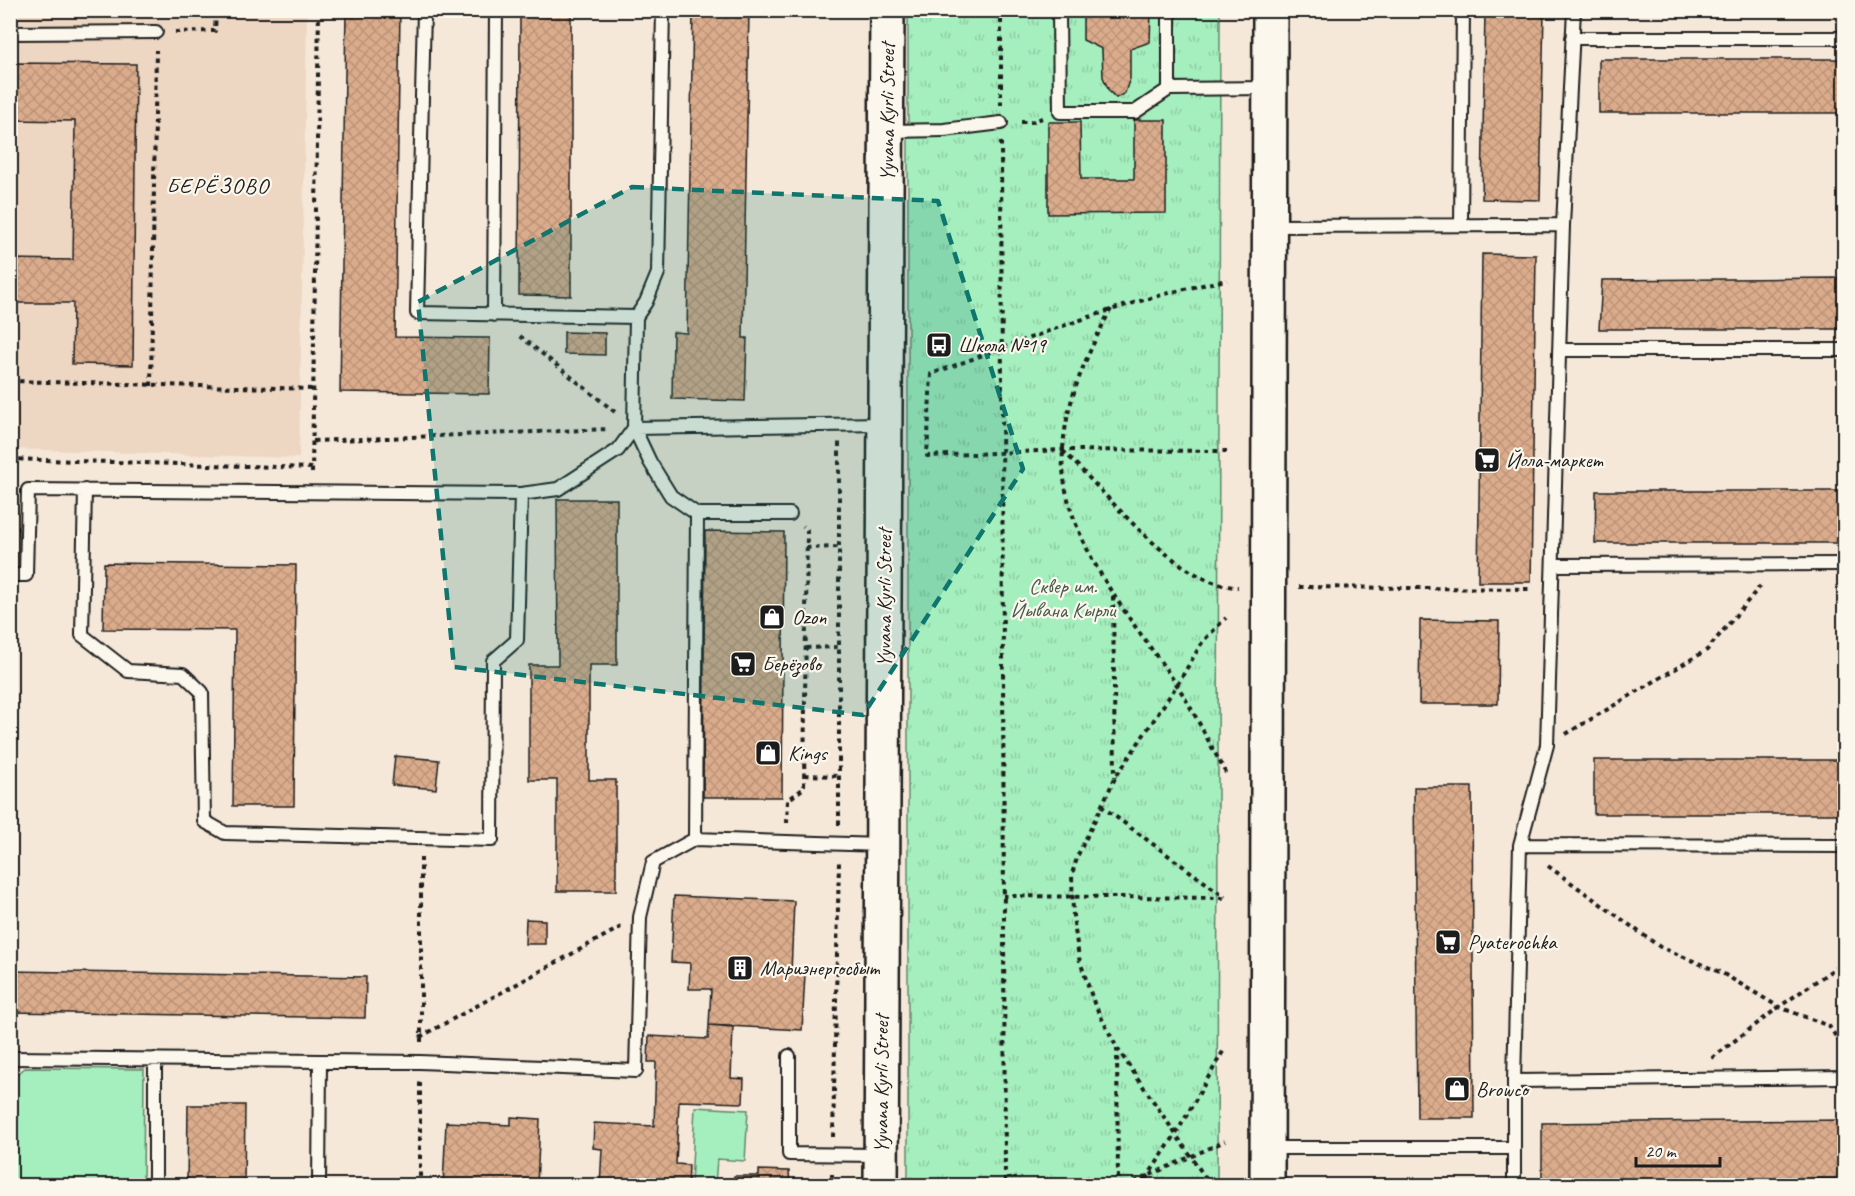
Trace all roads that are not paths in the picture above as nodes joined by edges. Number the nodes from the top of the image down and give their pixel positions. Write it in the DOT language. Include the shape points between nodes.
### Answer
graph roads {
  1 [pos="424,10"];
  2 [pos="496,10"];
  3 [pos="663,10"];
  4 [pos="887,10"];
  5 [pos="1059,10"];
  6 [pos="1169,10"];
  7 [pos="1270,10"];
  8 [pos="1463,10"];
  9 [pos="1574,10"];
  10 [pos="156,32"];
  11 [pos="10,33"];
  12 [pos="1572,38"];
  13 [pos="1845,38"];
  14 [pos="1270,88"];
  15 [pos="1169,89"];
  16 [pos="1001,123"];
  17 [pos="886,131"];
  18 [pos="1461,225"];
  19 [pos="1563,225"];
  20 [pos="1269,226"];
  21 [pos="494,315"];
  22 [pos="636,317"];
  23 [pos="1559,350"];
  24 [pos="1845,350"];
  25 [pos="885,423"];
  26 [pos="634,428"];
  27 [pos="85,490"];
  28 [pos="521,494"];
  29 [pos="697,514"];
  30 [pos="790,514"];
  31 [pos="1845,564"];
  32 [pos="1554,565"];
  33 [pos="10,575"];
  34 [pos="695,839"];
  35 [pos="883,845"];
  36 [pos="1520,845"];
  37 [pos="1845,846"];
  38 [pos="789,1056"];
  39 [pos="10,1058"];
  40 [pos="155,1059"];
  41 [pos="320,1061"];
  42 [pos="1845,1077"];
  43 [pos="1514,1081"];
  44 [pos="1267,1148"];
  45 [pos="1514,1148"];
  46 [pos="881,1170"];
  47 [pos="155,1185"];
  48 [pos="319,1185"];
  49 [pos="1267,1185"];
  50 [pos="1514,1185"];
  1 -- 21 [label="lane" via="417,313"];
  2 -- 21 [label="lane"];
  3 -- 22 [label="lane" via="658,273"];
  4 -- 17 [label="main road, Yyvana Kyrli Street"];
  5 -- 15 [label="lane" via="1060,112 1135,112"];
  6 -- 15 [label="lane"];
  7 -- 14 [label="main road"];
  8 -- 18 [label="lane"];
  9 -- 12 [label="lane"];
  10 -- 11 [label="lane"];
  12 -- 13 [label="lane"];
  12 -- 19 [label="lane"];
  14 -- 15 [label="lane"];
  14 -- 20 [label="main road"];
  16 -- 17 [label="lane" via="944,130"];
  17 -- 25 [label="main road, Yyvana Kyrli Street"];
  18 -- 19 [label="lane"];
  18 -- 20 [label="lane"];
  19 -- 23 [label="lane"];
  20 -- 44 [label="main road"];
  21 -- 22 [label="lane"];
  22 -- 26 [label="lane"];
  23 -- 24 [label="lane"];
  23 -- 32 [label="lane"];
  25 -- 26 [label="lane"];
  25 -- 35 [label="main road, Yyvana Kyrli Street"];
  26 -- 28 [label="lane" via="618,450 558,489"];
  26 -- 29 [label="lane" via="671,496"];
  27 -- 28 [label="lane"];
  27 -- 28 [label="lane" via="82,634 128,671 183,674 202,692 204,821 225,832 492,840 493,661 517,640"];
  27 -- 33 [label="lane" via="28,490 27,575"];
  29 -- 30 [label="lane"];
  29 -- 34 [label="lane"];
  31 -- 32 [label="lane"];
  32 -- 36 [label="lane" via="1547,745"];
  34 -- 35 [label="lane"];
  34 -- 41 [label="lane" via="654,862 640,917 636,1071"];
  35 -- 46 [label="main road, Yyvana Kyrli Street"];
  36 -- 37 [label="lane"];
  36 -- 43 [label="lane"];
  38 -- 46 [label="lane" via="789,1154 833,1154"];
  39 -- 40 [label="lane"];
  40 -- 41 [label="lane"];
  40 -- 47 [label="lane"];
  41 -- 48 [label="lane"];
  42 -- 43 [label="lane"];
  43 -- 45 [label="lane"];
  44 -- 45 [label="lane"];
  44 -- 49 [label="main road"];
  45 -- 50 [label="lane"];
}
